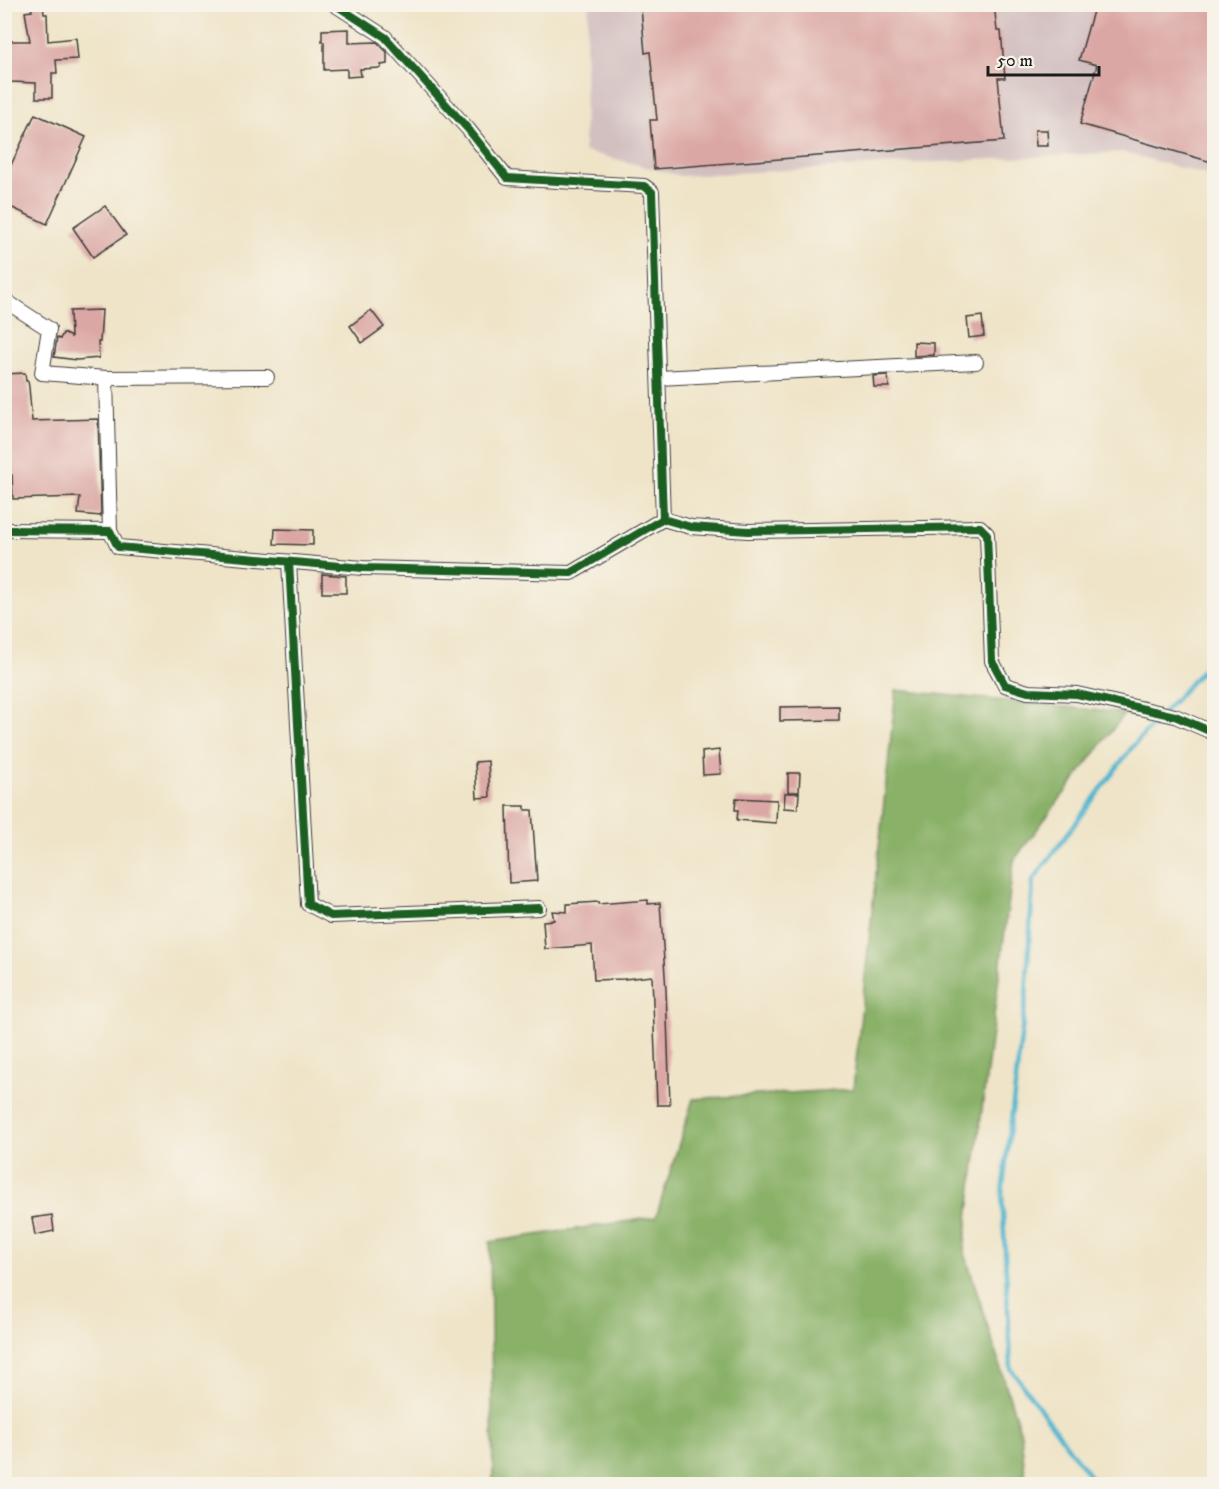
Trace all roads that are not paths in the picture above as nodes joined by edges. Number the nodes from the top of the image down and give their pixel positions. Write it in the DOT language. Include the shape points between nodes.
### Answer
graph roads {
  1 [pos="334,4"];
  2 [pos="4,300"];
  3 [pos="976,362"];
  4 [pos="267,377"];
  5 [pos="106,378"];
  6 [pos="659,378"];
  7 [pos="663,519"];
  8 [pos="4,530"];
  9 [pos="110,531"];
  10 [pos="289,562"];
  11 [pos="1215,733"];
  12 [pos="539,908"];
  1 -- 6 [label="street" via="385,37 507,178 644,186 652,192"];
  2 -- 5 [label="street" via="49,329 42,373"];
  3 -- 6 [label="street"];
  4 -- 5 [label="street"];
  5 -- 9 [label="street"];
  6 -- 7 [label="street"];
  7 -- 10 [label="street" via="571,573 363,568"];
  7 -- 11 [label="street" via="691,527 748,531 980,527 987,534 992,661 1005,685 1028,692 1077,694 1175,716"];
  8 -- 9 [label="street"];
  9 -- 10 [label="street" via="118,547"];
  10 -- 12 [label="street" via="308,904 331,916"];
}
